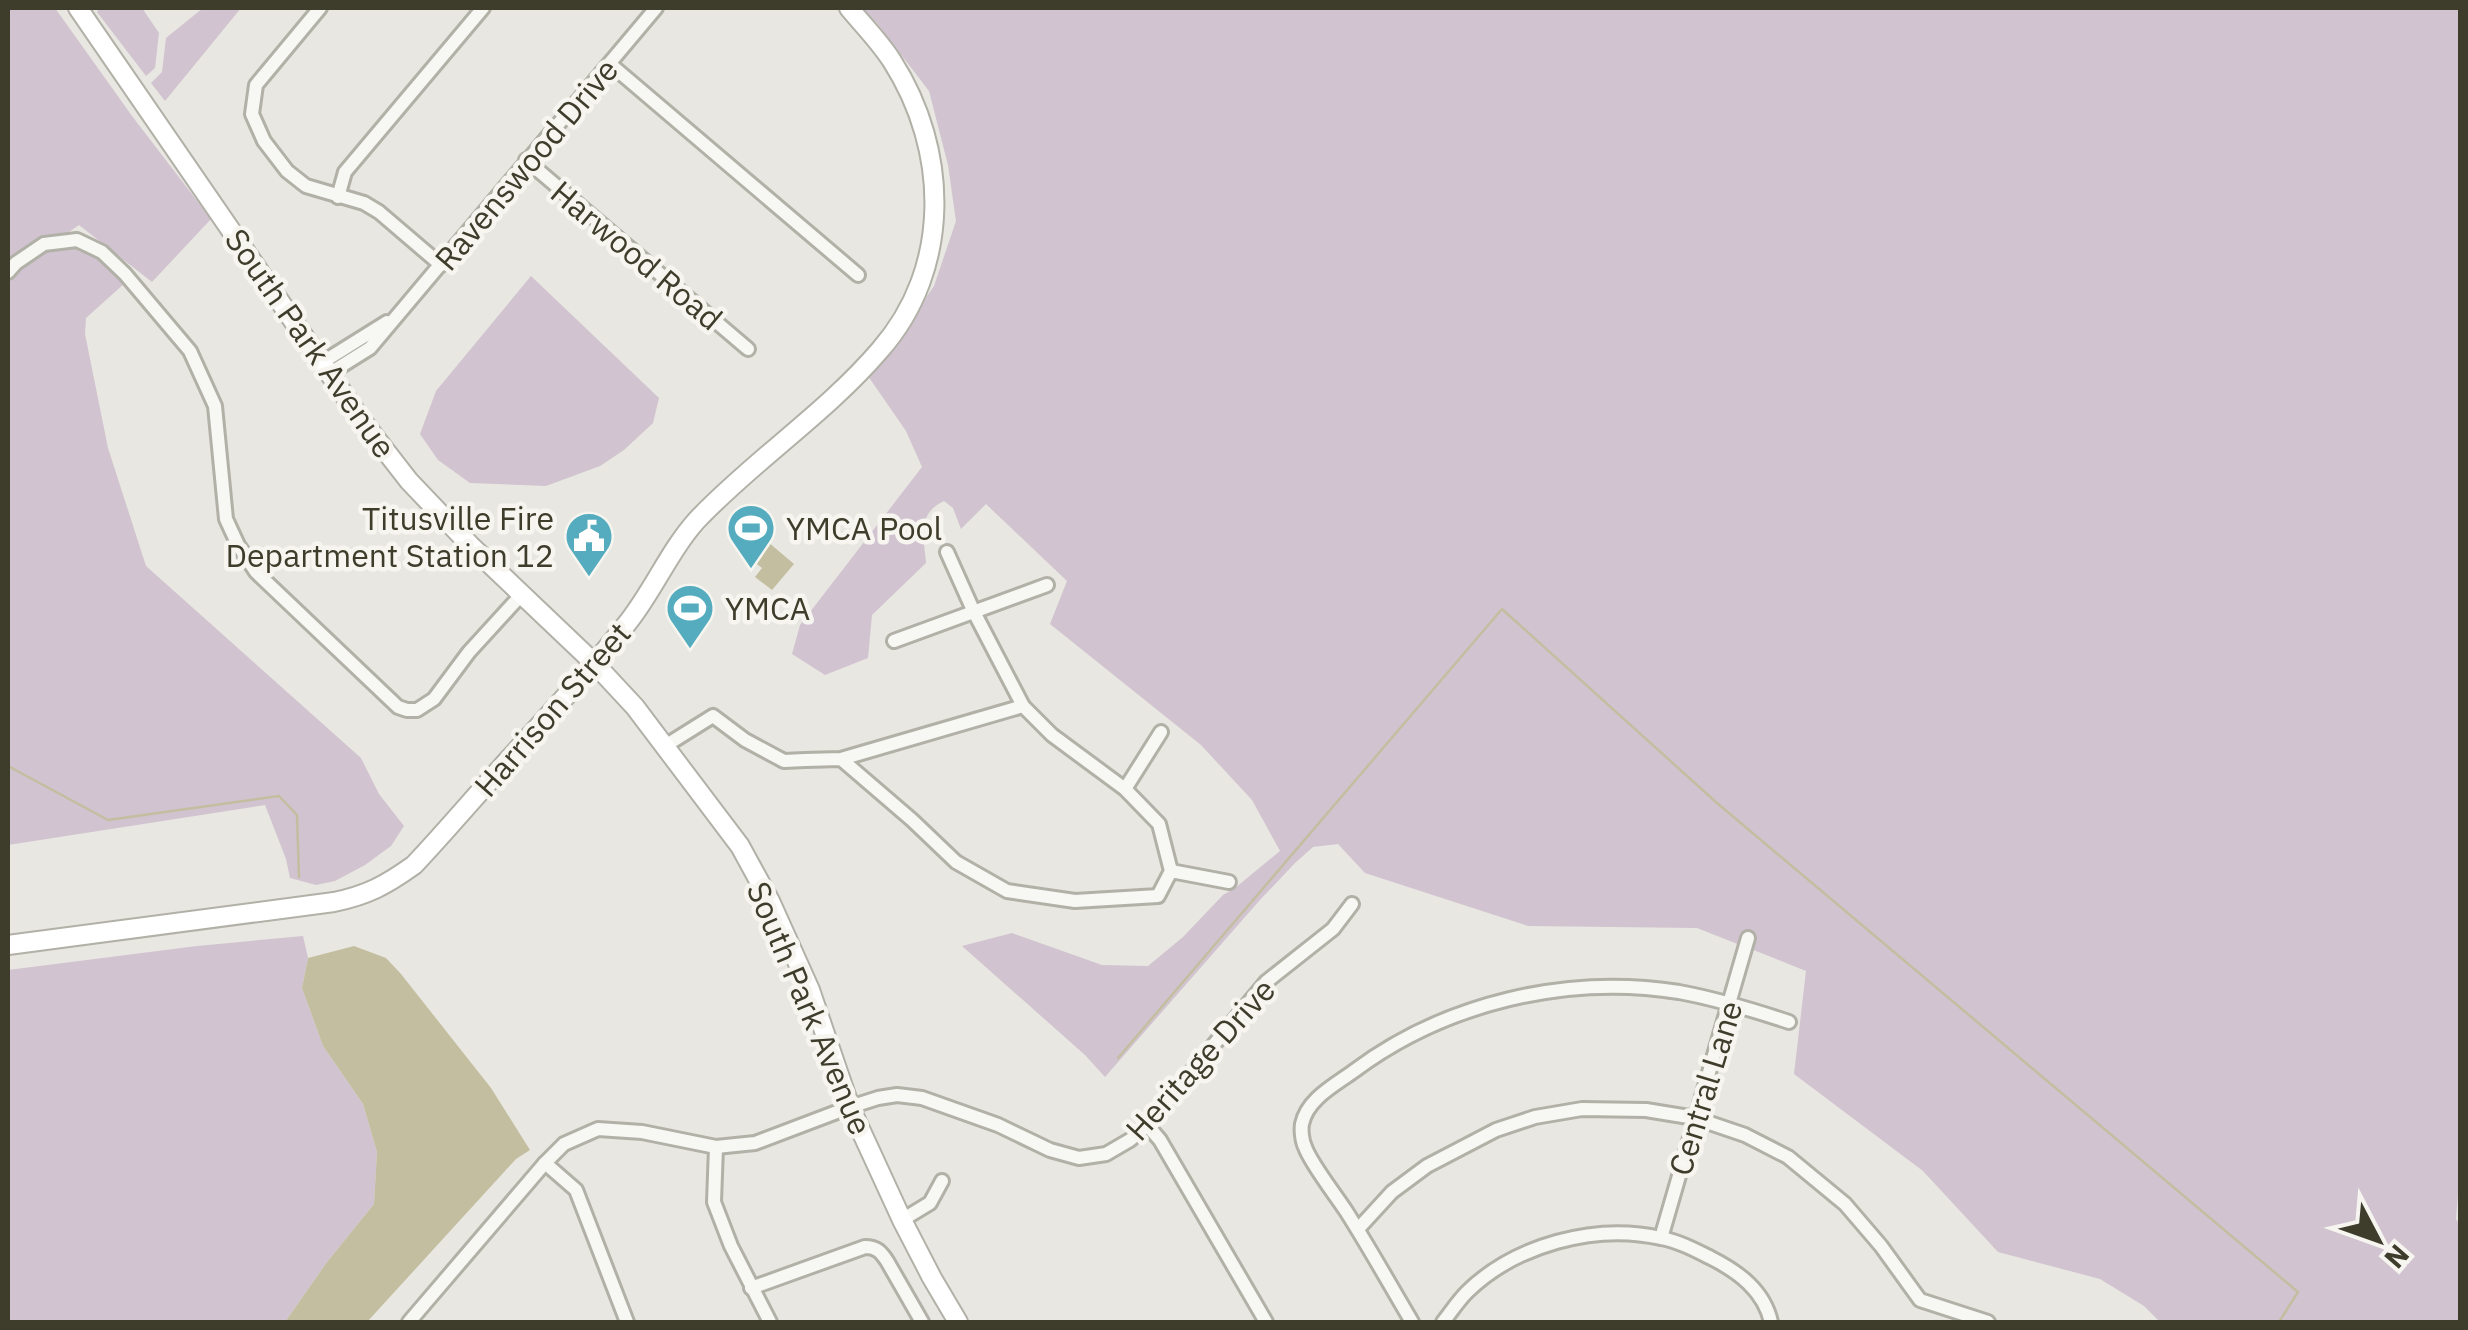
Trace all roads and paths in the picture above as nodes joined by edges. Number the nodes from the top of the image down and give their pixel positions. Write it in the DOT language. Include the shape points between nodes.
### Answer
graph roads {
  1 [pos="78,8"];
  2 [pos="320,8"];
  3 [pos="482,8"];
  4 [pos="656,8"];
  5 [pos="849,8"];
  6 [pos="610,64"];
  7 [pos="526,160"];
  8 [pos="338,197"];
  9 [pos="441,265"];
  10 [pos="8,272"];
  11 [pos="858,276"];
  12 [pos="748,349"];
  13 [pos="326,367"];
  14 [pos="948,552"];
  15 [pos="1046,585"];
  16 [pos="522,594"];
  17 [pos="973,610"];
  18 [pos="894,641"];
  19 [pos="595,664"];
  20 [pos="1022,706"];
  21 [pos="1162,732"];
  22 [pos="665,746"];
  23 [pos="842,759"];
  24 [pos="1125,790"];
  25 [pos="1171,871"];
  26 [pos="1230,882"];
  27 [pos="1352,904"];
  28 [pos="1748,938"];
  29 [pos="8,945"];
  30 [pos="1730,1003"];
  31 [pos="1790,1022"];
  32 [pos="850,1108"];
  33 [pos="1694,1118"];
  34 [pos="1147,1125"];
  35 [pos="716,1147"];
  36 [pos="545,1163"];
  37 [pos="942,1181"];
  38 [pos="902,1220"];
  39 [pos="1358,1230"];
  40 [pos="1661,1238"];
  41 [pos="752,1288"];
  42 [pos="1970,1320"];
  43 [pos="409,1322"];
  44 [pos="627,1322"];
  45 [pos="770,1322"];
  46 [pos="922,1322"];
  47 [pos="958,1322"];
  48 [pos="1266,1322"];
  49 [pos="1412,1322"];
  50 [pos="1443,1322"];
  51 [pos="1772,1322"];
  52 [pos="1988,1322"];
  1 -- 13 [label="street, South Park Avenue"];
  2 -- 8 [label="street" via="256,85 252,114 286,171"];
  3 -- 8 [label="street" via="345,172"];
  4 -- 6 [label="street, Ravenswood Drive"];
  5 -- 19 [label="street, Harrison Street" via="891,60 928,137 935,206 916,292 879,352 695,522"];
  6 -- 7 [label="street, Ravenswood Drive"];
  6 -- 11 [label="street"];
  7 -- 9 [label="street, Ravenswood Drive"];
  7 -- 12 [label="street, Harwood Road"];
  8 -- 9 [label="street" via="378,212"];
  9 -- 13 [label="street, Ravenswood Drive" via="370,348"];
  10 -- 16 [label="street" via="44,244 77,240 125,274 190,351 215,406 226,519 238,546 256,572 398,707 418,710 434,699"];
  13 -- 16 [label="street, South Park Avenue" via="409,481"];
  14 -- 17 [label="street"];
  15 -- 17 [label="street"];
  16 -- 19 [label="street, South Park Avenue"];
  17 -- 18 [label="street"];
  17 -- 20 [label="street"];
  19 -- 22 [label="street, South Park Avenue"];
  19 -- 29 [label="street, Harrison Street" via="414,866 381,888 334,902"];
  20 -- 23 [label="street"];
  20 -- 24 [label="street"];
  21 -- 24 [label="street"];
  22 -- 23 [label="street" via="713,716 784,760"];
  22 -- 32 [label="street, South Park Avenue" via="740,846 770,901 810,990"];
  23 -- 25 [label="street" via="956,862 1007,891 1074,901 1158,896"];
  24 -- 25 [label="street" via="1159,824"];
  25 -- 26 [label="street"];
  27 -- 34 [label="street, Heritage Drive" via="1333,928 1266,982"];
  28 -- 30 [label="street, Central Lane"];
  30 -- 31 [label="street"];
  30 -- 33 [label="street, Central Lane"];
  30 -- 39 [label="street" via="1633,988 1519,996 1437,1022 1369,1060 1309,1106 1301,1126 1305,1147"];
  32 -- 34 [label="street, Heritage Drive" via="886,1097 922,1098 1078,1158 1106,1154"];
  32 -- 35 [label="street, Heritage Drive" via="755,1143"];
  32 -- 38 [label="street, South Park Avenue"];
  33 -- 39 [label="street" via="1582,1109 1535,1117 1426,1166"];
  33 -- 40 [label="street, Central Lane"];
  33 -- 42 [label="street" via="1788,1157 1845,1204 1920,1300"];
  34 -- 48 [label="street"];
  35 -- 36 [label="street, Heritage Drive" via="598,1129 564,1144"];
  35 -- 41 [label="street" via="714,1202"];
  36 -- 43 [label="street, Heritage Drive"];
  36 -- 44 [label="street" via="576,1190"];
  37 -- 38 [label="street" via="930,1203"];
  38 -- 47 [label="street, South Park Avenue"];
  39 -- 49 [label="street"];
  40 -- 50 [label="street" via="1604,1234 1560,1240 1488,1275"];
  40 -- 51 [label="street" via="1726,1266 1758,1290"];
  41 -- 45 [label="street"];
  41 -- 46 [label="street" via="872,1248 888,1261"];
  42 -- 52 [label="street"];
}
